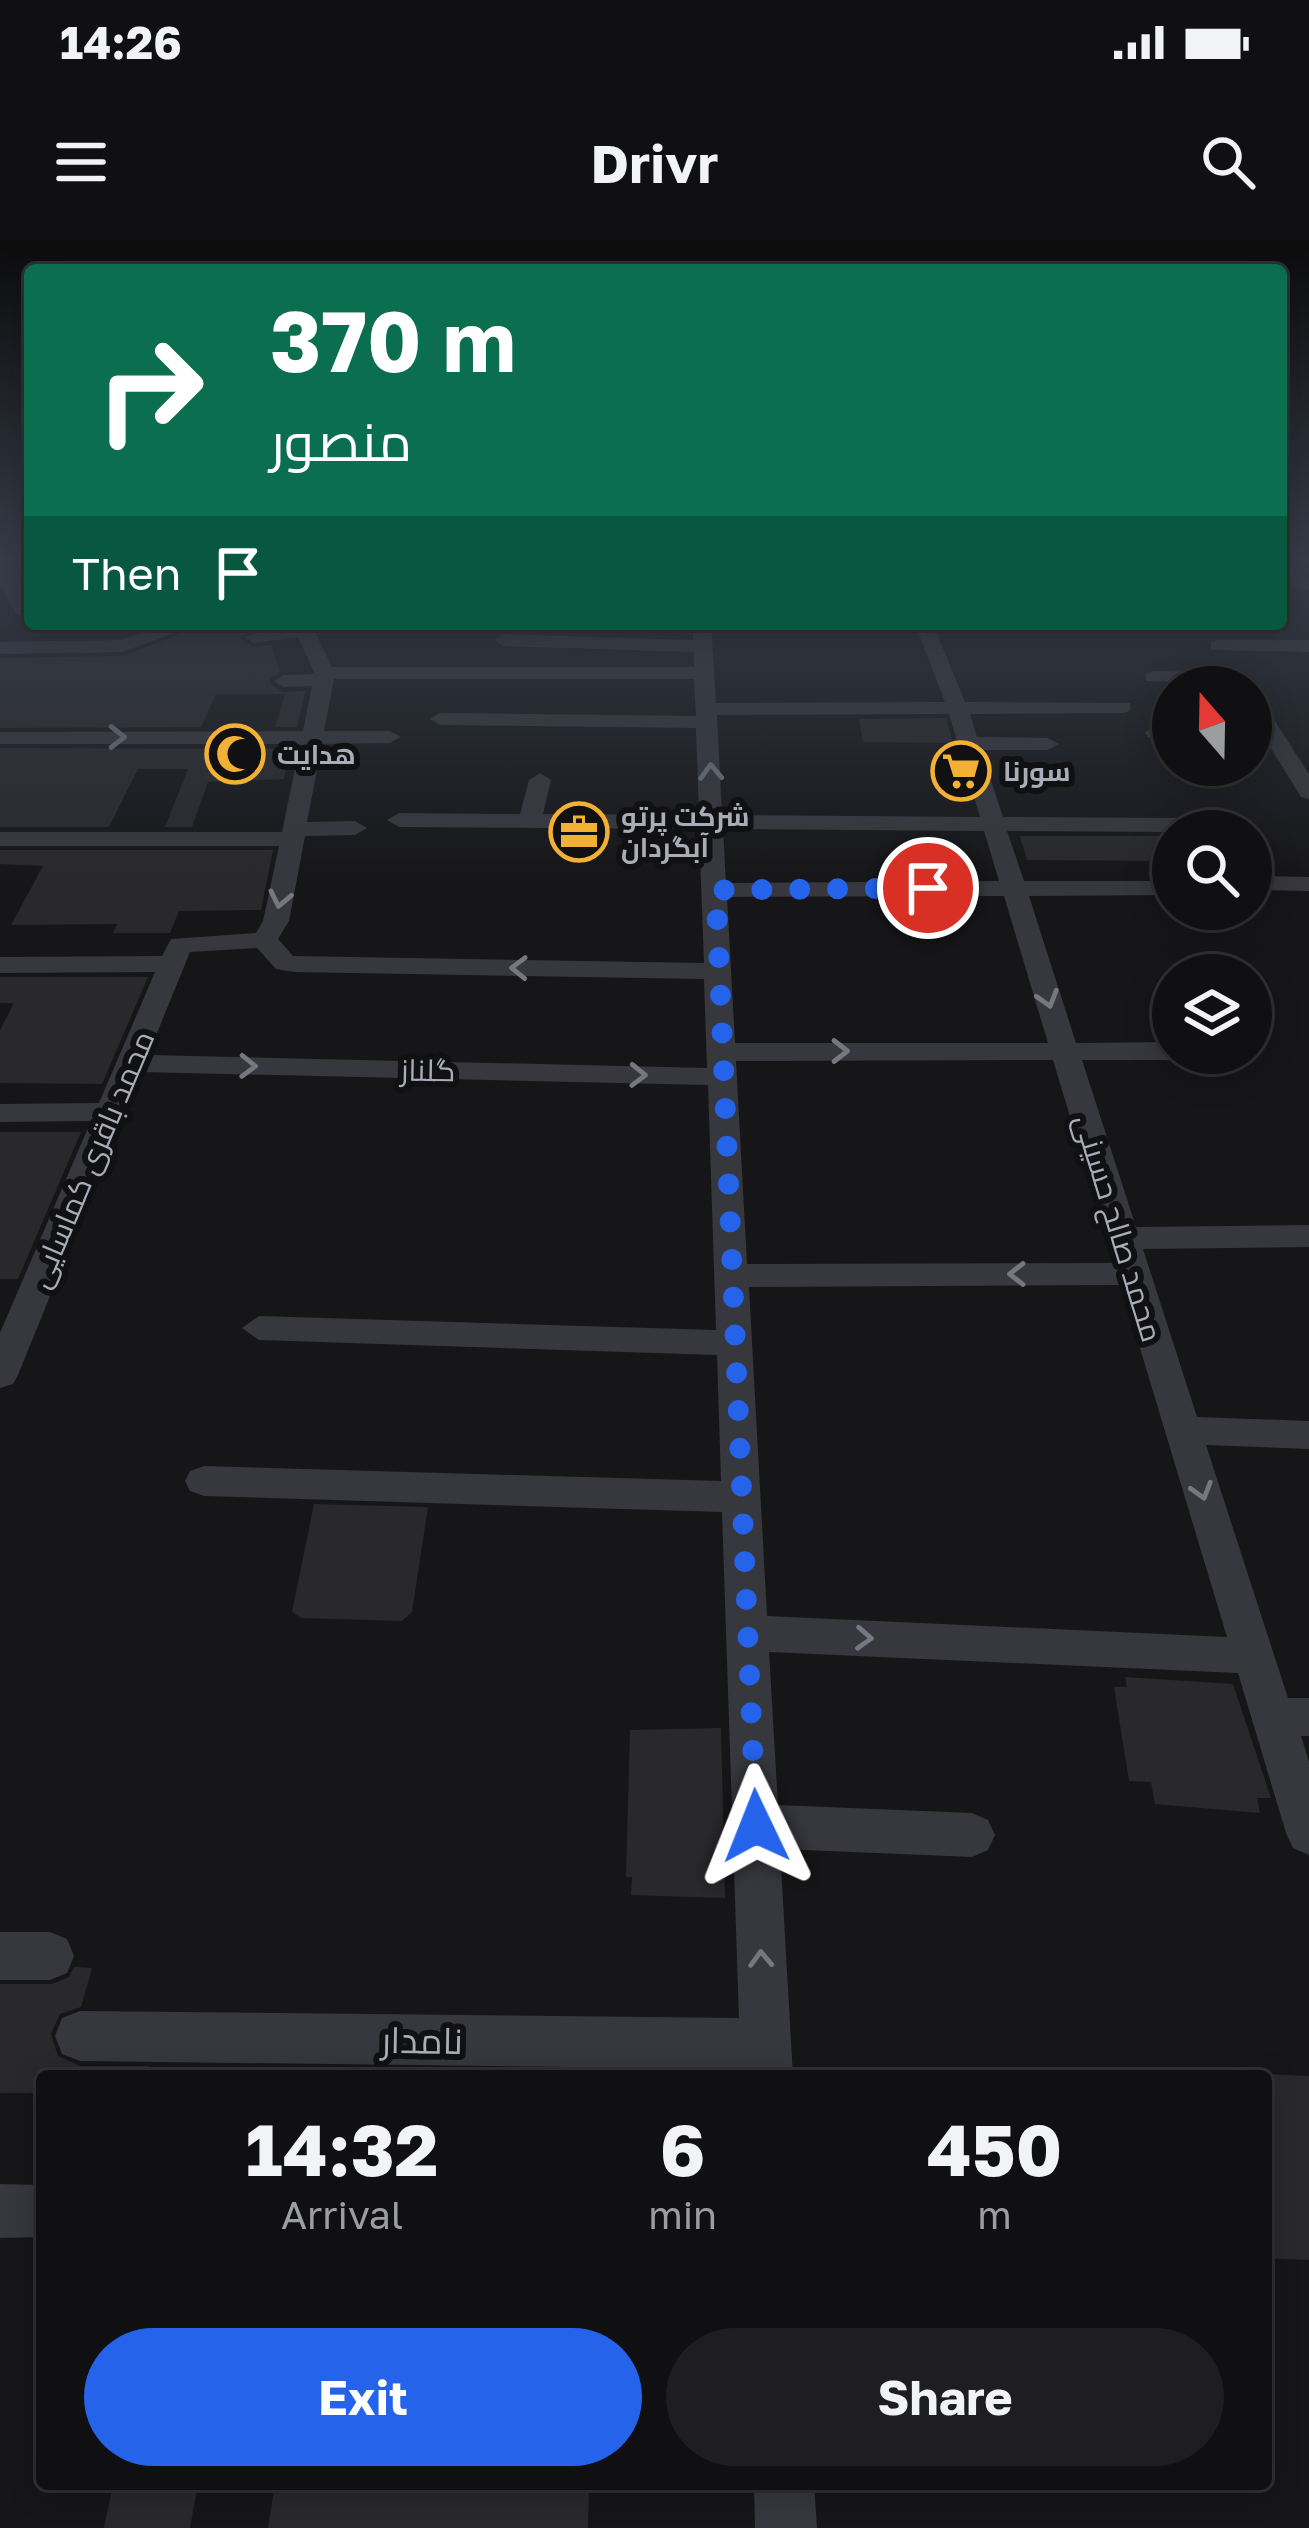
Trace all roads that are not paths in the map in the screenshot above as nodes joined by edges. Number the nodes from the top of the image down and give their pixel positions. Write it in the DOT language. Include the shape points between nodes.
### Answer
graph roads {
  1 [pos="321,667"];
  2 [pos="412,667"];
  3 [pos="706,667"];
  4 [pos="941,667"];
  5 [pos="325,677"];
  6 [pos="284,681"];
  7 [pos="957,707"];
  8 [pos="1124,707"];
  9 [pos="709,716"];
  10 [pos="440,719"];
  11 [pos="390,737"];
  12 [pos="0,738"];
  13 [pos="968,743"];
  14 [pos="1272,743"];
  15 [pos="1048,745"];
  16 [pos="312,749"];
  17 [pos="370,759"];
  18 [pos="1272,760"];
  19 [pos="1289,760"];
  20 [pos="540,781"];
  21 [pos="1309,792"];
  22 [pos="399,820"];
  23 [pos="530,821"];
  24 [pos="713,823"];
  25 [pos="993,823"];
  26 [pos="1152,825"];
  27 [pos="355,828"];
  28 [pos="294,834"];
  29 [pos="0,839"];
  30 [pos="1272,883"];
  31 [pos="1309,884"];
  32 [pos="1013,887"];
  33 [pos="1152,888"];
  34 [pos="716,890"];
  35 [pos="264,940"];
  36 [pos="177,954"];
  37 [pos="0,965"];
  38 [pos="720,971"];
  39 [pos="1064,1051"];
  40 [pos="1152,1051"];
  41 [pos="131,1063"];
  42 [pos="724,1064"];
  43 [pos="110,1112"];
  44 [pos="0,1113"];
  45 [pos="1309,1236"];
  46 [pos="1123,1238"];
  47 [pos="1134,1274"];
  48 [pos="733,1276"];
  49 [pos="11,1322"];
  50 [pos="259,1328"];
  51 [pos="735,1343"];
  52 [pos="0,1375"];
  53 [pos="1183,1430"];
  54 [pos="1309,1435"];
  55 [pos="204,1481"];
  56 [pos="742,1497"];
  57 [pos="748,1633"];
  58 [pos="1253,1656"];
  59 [pos="1291,1717"];
  60 [pos="756,1826"];
  61 [pos="1309,1833"];
  62 [pos="972,1835"];
  63 [pos="0,1955"];
  64 [pos="50,1956"];
  65 [pos="80,2036"];
  66 [pos="766,2060"];
  67 [pos="784,2490"];
  68 [pos="786,2528"];
  1 -- 5 [label="street"];
  2 -- 5 [label="street"];
  3 -- 9 [label="street"];
  4 -- 7 [label="street, محمد صالح حسینی"];
  5 -- 6 [label="street"];
  5 -- 16 [label="street"];
  7 -- 8 [label="street"];
  7 -- 9 [label="street"];
  7 -- 13 [label="street, محمد صالح حسینی"];
  9 -- 10 [label="street"];
  24 -- 9 [label="street, one-way"];
  11 -- 16 [label="street"];
  12 -- 16 [label="street, one-way"];
  13 -- 15 [label="street"];
  13 -- 25 [label="street, محمد صالح حسینی"];
  14 -- 19 [label="street"];
  16 -- 17 [label="street"];
  16 -- 28 [label="street"];
  18 -- 19 [label="street"];
  19 -- 21 [label="street"];
  20 -- 23 [label="street"];
  22 -- 23 [label="street"];
  23 -- 24 [label="street"];
  24 -- 25 [label="street"];
  24 -- 34 [label="street"];
  25 -- 26 [label="street"];
  25 -- 32 [label="street, محمد صالح حسینی"];
  27 -- 28 [label="street"];
  28 -- 29 [label="street"];
  28 -- 35 [label="street, one-way" via="276,921"];
  30 -- 31 [label="street"];
  32 -- 33 [label="street"];
  32 -- 34 [label="street"];
  32 -- 39 [label="street, محمد صالح حسینی, one-way"];
  34 -- 38 [label="street"];
  35 -- 36 [label="street"];
  38 -- 35 [label="street, one-way" via="295,964"];
  36 -- 37 [label="street"];
  36 -- 41 [label="street, محمد باقری کماسایی"];
  38 -- 42 [label="street"];
  39 -- 40 [label="street, گلناز"];
  42 -- 39 [label="street, گلناز, one-way"];
  39 -- 46 [label="street, محمد صالح حسینی"];
  41 -- 42 [label="street, گلناز, one-way"];
  41 -- 43 [label="street, محمد باقری کماسایی"];
  42 -- 48 [label="street"];
  43 -- 44 [label="street"];
  43 -- 49 [label="street, محمد باقری کماسایی"];
  45 -- 46 [label="street"];
  46 -- 47 [label="street, محمد صالح حسینی"];
  47 -- 48 [label="street, one-way"];
  47 -- 53 [label="street, محمد صالح حسینی"];
  48 -- 51 [label="street"];
  49 -- 52 [label="street, محمد باقری کماسایی"];
  50 -- 51 [label="street"];
  51 -- 56 [label="street"];
  53 -- 54 [label="street"];
  53 -- 58 [label="street, محمد صالح حسینی, one-way"];
  55 -- 56 [label="street"];
  56 -- 57 [label="street"];
  57 -- 58 [label="street, one-way"];
  57 -- 60 [label="street"];
  58 -- 59 [label="street, محمد صالح حسینی"];
  59 -- 61 [label="street, محمد صالح حسینی"];
  60 -- 62 [label="street"];
  66 -- 60 [label="street, one-way"];
  63 -- 64 [label="street"];
  65 -- 66 [label="street, نامدار"];
  67 -- 68 [label="street"];
}
